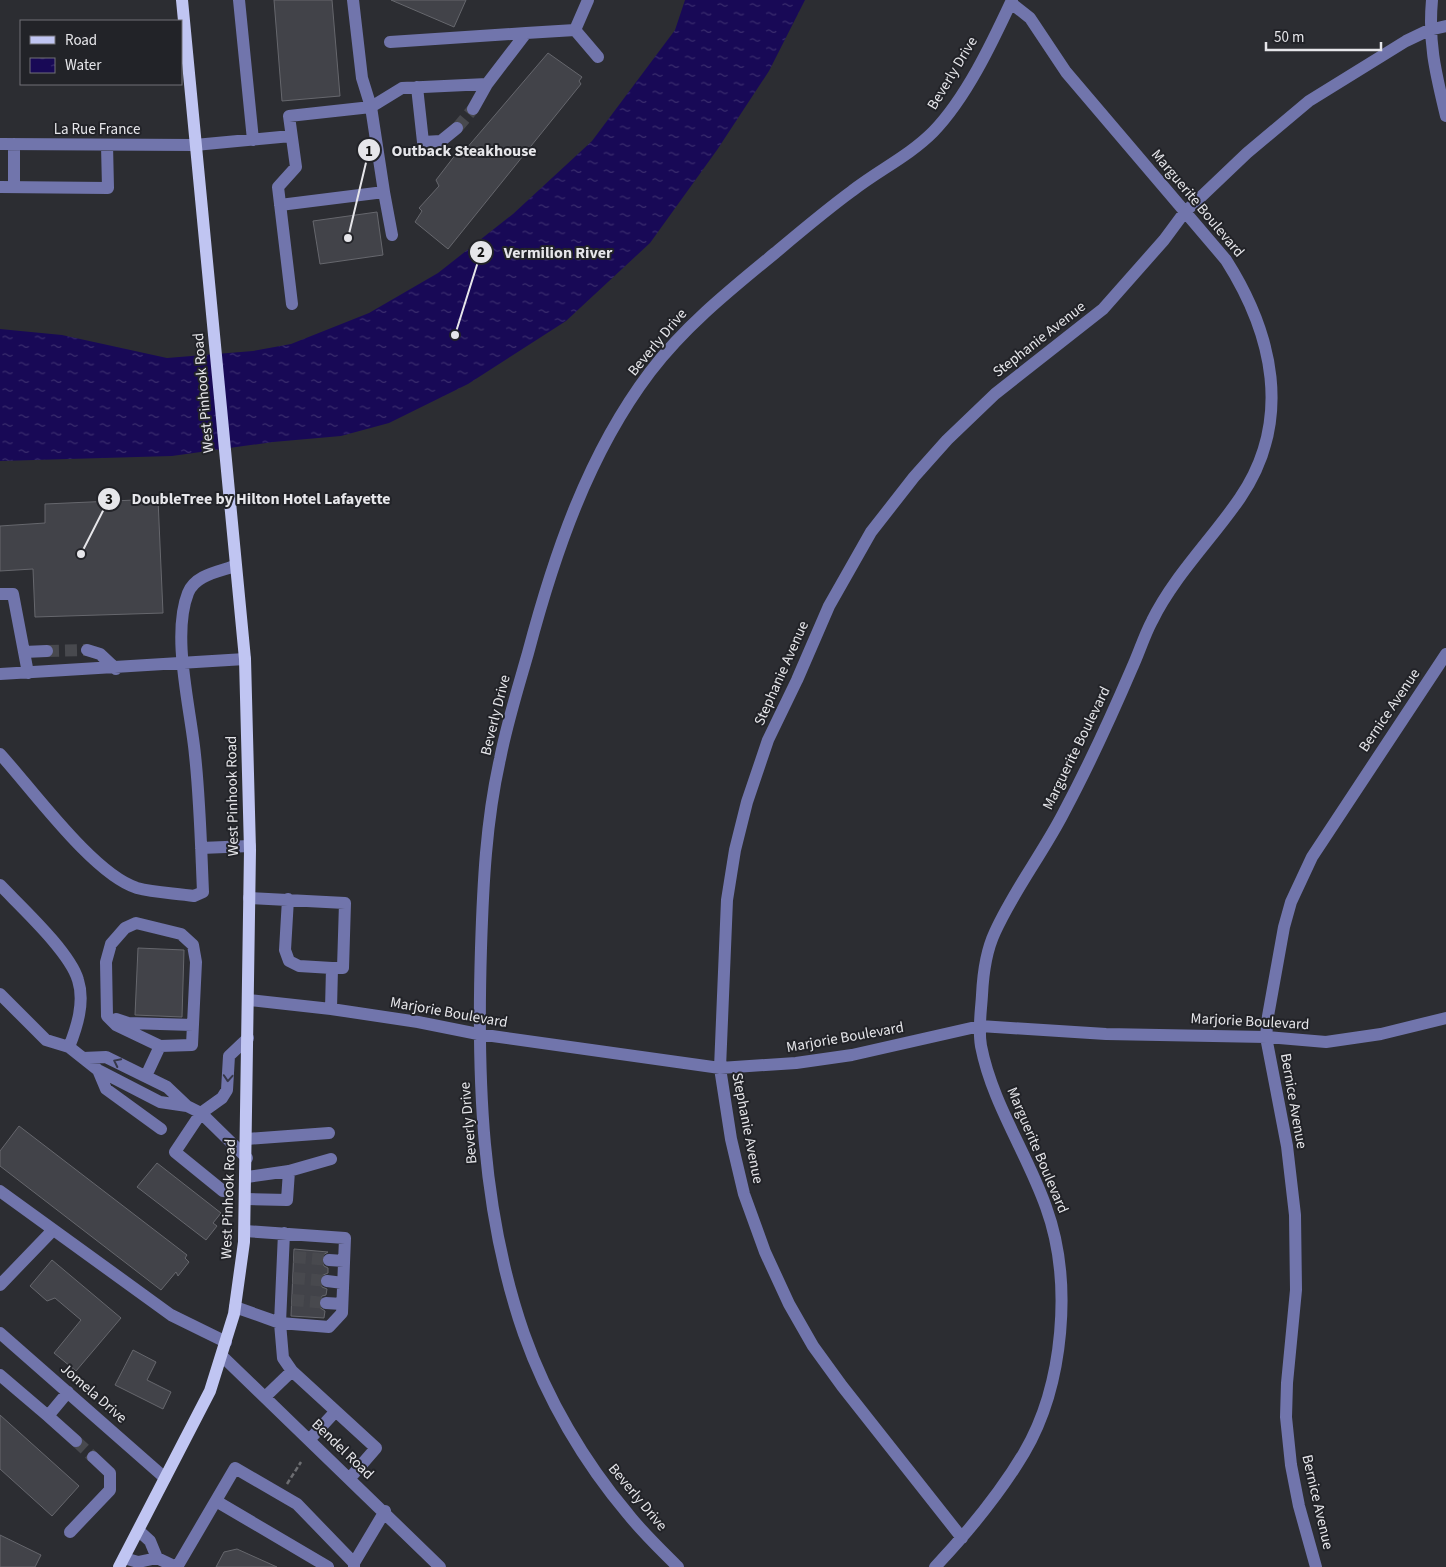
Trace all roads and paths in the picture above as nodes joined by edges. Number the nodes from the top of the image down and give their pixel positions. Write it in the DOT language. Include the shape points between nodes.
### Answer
graph roads {
  1 [pos="182,0"];
  2 [pos="239,0"];
  3 [pos="353,0"];
  4 [pos="588,0"];
  5 [pos="1432,0"];
  6 [pos="1011,2"];
  7 [pos="1446,26"];
  8 [pos="575,30"];
  9 [pos="1429,30"];
  10 [pos="526,33"];
  11 [pos="390,42"];
  12 [pos="598,57"];
  13 [pos="487,84"];
  14 [pos="417,87"];
  15 [pos="371,107"];
  16 [pos="473,109"];
  17 [pos="1446,116"];
  18 [pos="457,128"];
  19 [pos="291,136"];
  20 [pos="253,140"];
  21 [pos="0,144"];
  22 [pos="14,144"];
  23 [pos="107,145"];
  24 [pos="195,145"];
  25 [pos="0,187"];
  26 [pos="14,187"];
  27 [pos="384,192"];
  28 [pos="280,205"];
  29 [pos="1184,213"];
  30 [pos="392,235"];
  31 [pos="292,304"];
  32 [pos="235,566"];
  33 [pos="0,594"];
  34 [pos="87,650"];
  35 [pos="47,651"];
  36 [pos="24,652"];
  37 [pos="1446,654"];
  38 [pos="245,659"];
  39 [pos="183,663"];
  40 [pos="116,669"];
  41 [pos="28,673"];
  42 [pos="0,674"];
  43 [pos="0,754"];
  44 [pos="250,846"];
  45 [pos="201,848"];
  46 [pos="0,885"];
  47 [pos="250,898"];
  48 [pos="288,900"];
  49 [pos="332,968"];
  50 [pos="0,994"];
  51 [pos="249,1000"];
  52 [pos="331,1009"];
  53 [pos="107,1016"];
  54 [pos="1446,1018"];
  55 [pos="193,1024"];
  56 [pos="980,1026"];
  57 [pos="478,1034"];
  58 [pos="1266,1037"];
  59 [pos="248,1038"];
  60 [pos="160,1046"];
  61 [pos="69,1047"];
  62 [pos="83,1058"];
  63 [pos="720,1068"];
  64 [pos="98,1070"];
  65 [pos="146,1076"];
  66 [pos="187,1106"];
  67 [pos="201,1113"];
  68 [pos="161,1129"];
  69 [pos="329,1133"];
  70 [pos="247,1139"];
  71 [pos="247,1158"];
  72 [pos="331,1159"];
  73 [pos="289,1170"];
  74 [pos="247,1177"];
  75 [pos="0,1191"];
  76 [pos="223,1191"];
  77 [pos="246,1199"];
  78 [pos="53,1230"];
  79 [pos="244,1231"];
  80 [pos="284,1233"];
  81 [pos="329,1260"];
  82 [pos="344,1261"];
  83 [pos="327,1281"];
  84 [pos="343,1283"];
  85 [pos="0,1285"];
  86 [pos="326,1303"];
  87 [pos="342,1304"];
  88 [pos="235,1307"];
  89 [pos="280,1322"];
  90 [pos="0,1333"];
  91 [pos="226,1342"];
  92 [pos="222,1356"];
  93 [pos="292,1371"];
  94 [pos="0,1375"];
  95 [pos="68,1392"];
  96 [pos="265,1397"];
  97 [pos="335,1412"];
  98 [pos="48,1416"];
  99 [pos="310,1439"];
  100 [pos="76,1441"];
  101 [pos="93,1457"];
  102 [pos="301,1462"];
  103 [pos="166,1478"];
  104 [pos="350,1478"];
  105 [pos="280,1494"];
  106 [pos="216,1500"];
  107 [pos="385,1511"];
  108 [pos="139,1531"];
  109 [pos="70,1532"];
  110 [pos="962,1538"];
  111 [pos="157,1558"];
  112 [pos="121,1563"];
  113 [pos="354,1565"];
  114 [pos="177,1567"];
  115 [pos="328,1567"];
  116 [pos="440,1567"];
  117 [pos="678,1567"];
  118 [pos="935,1567"];
  119 [pos="1316,1567"];
  1 -- 24 [label="main road, West Pinhook Road"];
  2 -- 20 [label="street"];
  3 -- 15 [label="street" via="362,78"];
  4 -- 8 [label="street"];
  5 -- 9 [label="street"];
  6 -- 29 [label="street, Marguerite Boulevard" via="1030,18 1066,72"];
  6 -- 57 [label="street, Beverly Drive" via="970,80 934,131 901,160 845,196 688,326 650,373 604,444 582,491 544,591 500,760 484,865"];
  7 -- 9 [label="street, Stephanie Avenue"];
  8 -- 10 [label="street"];
  8 -- 12 [label="street"];
  9 -- 17 [label="street"];
  9 -- 29 [label="street, Stephanie Avenue" via="1383,54 1309,101 1247,153"];
  10 -- 11 [label="street"];
  10 -- 13 [label="street"];
  13 -- 14 [label="street"];
  13 -- 16 [label="street"];
  14 -- 15 [label="street" via="402,88"];
  14 -- 18 [label="street" via="423,142 441,142"];
  15 -- 19 [label="street" via="289,116"];
  15 -- 27 [label="street"];
  19 -- 20 [label="street, La Rue France"];
  19 -- 28 [label="street" via="296,167 278,187"];
  20 -- 24 [label="street, La Rue France"];
  21 -- 22 [label="street, La Rue France"];
  22 -- 23 [label="street, La Rue France"];
  22 -- 26 [label="street"];
  23 -- 24 [label="street, La Rue France"];
  23 -- 26 [label="street" via="108,188"];
  24 -- 32 [label="main road, West Pinhook Road"];
  25 -- 26 [label="street"];
  27 -- 28 [label="street"];
  27 -- 30 [label="street"];
  28 -- 31 [label="street"];
  29 -- 56 [label="street, Marguerite Boulevard" via="1226,260 1254,310 1272,381 1272,406 1262,458 1247,488 1152,620 1093,756 995,932 983,976"];
  29 -- 63 [label="street, Stephanie Avenue" via="1103,309 995,394 933,455 871,532 829,606 768,740 735,850 727,900"];
  32 -- 38 [label="main road, West Pinhook Road"];
  32 -- 39 [label="street" via="200,578 188,592 181,626"];
  33 -- 36 [label="street" via="13,594"];
  34 -- 40 [label="street" via="100,654"];
  35 -- 36 [label="street"];
  36 -- 41 [label="street"];
  37 -- 58 [label="street, Bernice Avenue" via="1312,857 1291,902 1284,927"];
  38 -- 39 [label="street"];
  38 -- 44 [label="main road, West Pinhook Road"];
  39 -- 40 [label="street"];
  39 -- 45 [label="street" via="195,756"];
  40 -- 41 [label="street"];
  41 -- 42 [label="street"];
  43 -- 45 [label="street" via="53,815 116,879 138,888 194,896 203,892"];
  44 -- 45 [label="street"];
  44 -- 47 [label="main road, West Pinhook Road"];
  46 -- 61 [label="street" via="66,958 78,979 78,1024"];
  47 -- 48 [label="street"];
  47 -- 51 [label="main road, West Pinhook Road"];
  48 -- 49 [label="street" via="285,950 290,961 299,966"];
  48 -- 49 [label="street" via="346,903 343,968"];
  49 -- 52 [label="street"];
  50 -- 61 [label="street" via="46,1040"];
  51 -- 52 [label="street, Marjorie Boulevard"];
  51 -- 59 [label="main road, West Pinhook Road"];
  52 -- 57 [label="street, Marjorie Boulevard"];
  53 -- 55 [label="street" via="128,1023"];
  53 -- 55 [label="street" via="106,962 111,944 125,928 136,923 181,934 193,945 196,962"];
  53 -- 60 [label="street" via="116,1025"];
  54 -- 58 [label="street, Marjorie Boulevard" via="1341,1041"];
  55 -- 60 [label="street" via="192,1045"];
  56 -- 58 [label="street, Marjorie Boulevard" via="1106,1034"];
  56 -- 63 [label="street, Marjorie Boulevard" via="852,1055"];
  56 -- 110 [label="street, Marguerite Boulevard" via="990,1075 1053,1228 1062,1303 1053,1370 1042,1415 1025,1451 996,1496"];
  57 -- 63 [label="street, Marjorie Boulevard"];
  57 -- 117 [label="street, Beverly Drive" via="482,1126 491,1190 514,1301 525,1337 569,1432 594,1470 628,1515"];
  58 -- 119 [label="street, Bernice Avenue" via="1295,1215 1296,1290 1286,1417 1299,1506"];
  59 -- 67 [label="street, one-way" via="229,1056 227,1090 222,1098"];
  59 -- 70 [label="main road, West Pinhook Road"];
  60 -- 65 [label="street"];
  61 -- 62 [label="street"];
  62 -- 64 [label="street"];
  65 -- 62 [label="street, one-way" via="106,1057"];
  63 -- 110 [label="street, Stephanie Avenue" via="744,1194 765,1252 789,1304 813,1346 842,1386"];
  64 -- 66 [label="street" via="160,1102"];
  64 -- 68 [label="street" via="106,1089"];
  65 -- 66 [label="street" via="167,1087"];
  66 -- 67 [label="street"];
  67 -- 71 [label="street"];
  67 -- 76 [label="street" via="175,1152"];
  69 -- 70 [label="street"];
  70 -- 71 [label="main road, West Pinhook Road"];
  71 -- 74 [label="main road, West Pinhook Road"];
  72 -- 73 [label="street"];
  73 -- 74 [label="street"];
  73 -- 77 [label="street" via="287,1200"];
  74 -- 77 [label="main road, West Pinhook Road"];
  75 -- 78 [label="street"];
  77 -- 79 [label="main road, West Pinhook Road"];
  78 -- 85 [label="street"];
  78 -- 91 [label="street" via="170,1315"];
  79 -- 80 [label="street"];
  79 -- 88 [label="main road, West Pinhook Road"];
  80 -- 82 [label="street" via="345,1238"];
  80 -- 89 [label="street" via="288,1257 286,1300"];
  81 -- 82 [label="street"];
  82 -- 84 [label="street"];
  83 -- 84 [label="street"];
  84 -- 87 [label="street"];
  86 -- 87 [label="street"];
  87 -- 89 [label="street" via="342,1313 329,1327"];
  88 -- 89 [label="street"];
  88 -- 91 [label="main road, West Pinhook Road"];
  89 -- 93 [label="street" via="282,1358"];
  90 -- 95 [label="street, Jomela Drive"];
  91 -- 92 [label="main road, West Pinhook Road"];
  92 -- 96 [label="street, Bendel Road"];
  92 -- 103 [label="main road, West Pinhook Road" via="210,1391"];
  93 -- 96 [label="street"];
  93 -- 97 [label="street"];
  94 -- 98 [label="street"];
  95 -- 98 [label="street"];
  95 -- 103 [label="street, Jomela Drive"];
  96 -- 99 [label="street, Bendel Road"];
  97 -- 99 [label="street"];
  97 -- 104 [label="street" via="376,1448"];
  98 -- 100 [label="street"];
  99 -- 104 [label="street, Bendel Road"];
  101 -- 109 [label="street" via="110,1473 110,1490"];
  102 -- 105 [label="path"];
  103 -- 108 [label="main road, West Pinhook Road"];
  104 -- 107 [label="street, Bendel Road"];
  105 -- 106 [label="street" via="235,1468"];
  105 -- 113 [label="street" via="297,1504"];
  106 -- 114 [label="street"];
  106 -- 115 [label="street"];
  107 -- 113 [label="street"];
  107 -- 116 [label="street, Bendel Road"];
  108 -- 111 [label="street" via="150,1541"];
  108 -- 112 [label="main road, West Pinhook Road"];
  110 -- 118 [label="street, Marguerite Boulevard"];
  111 -- 112 [label="street"];
  111 -- 114 [label="street"];
}
